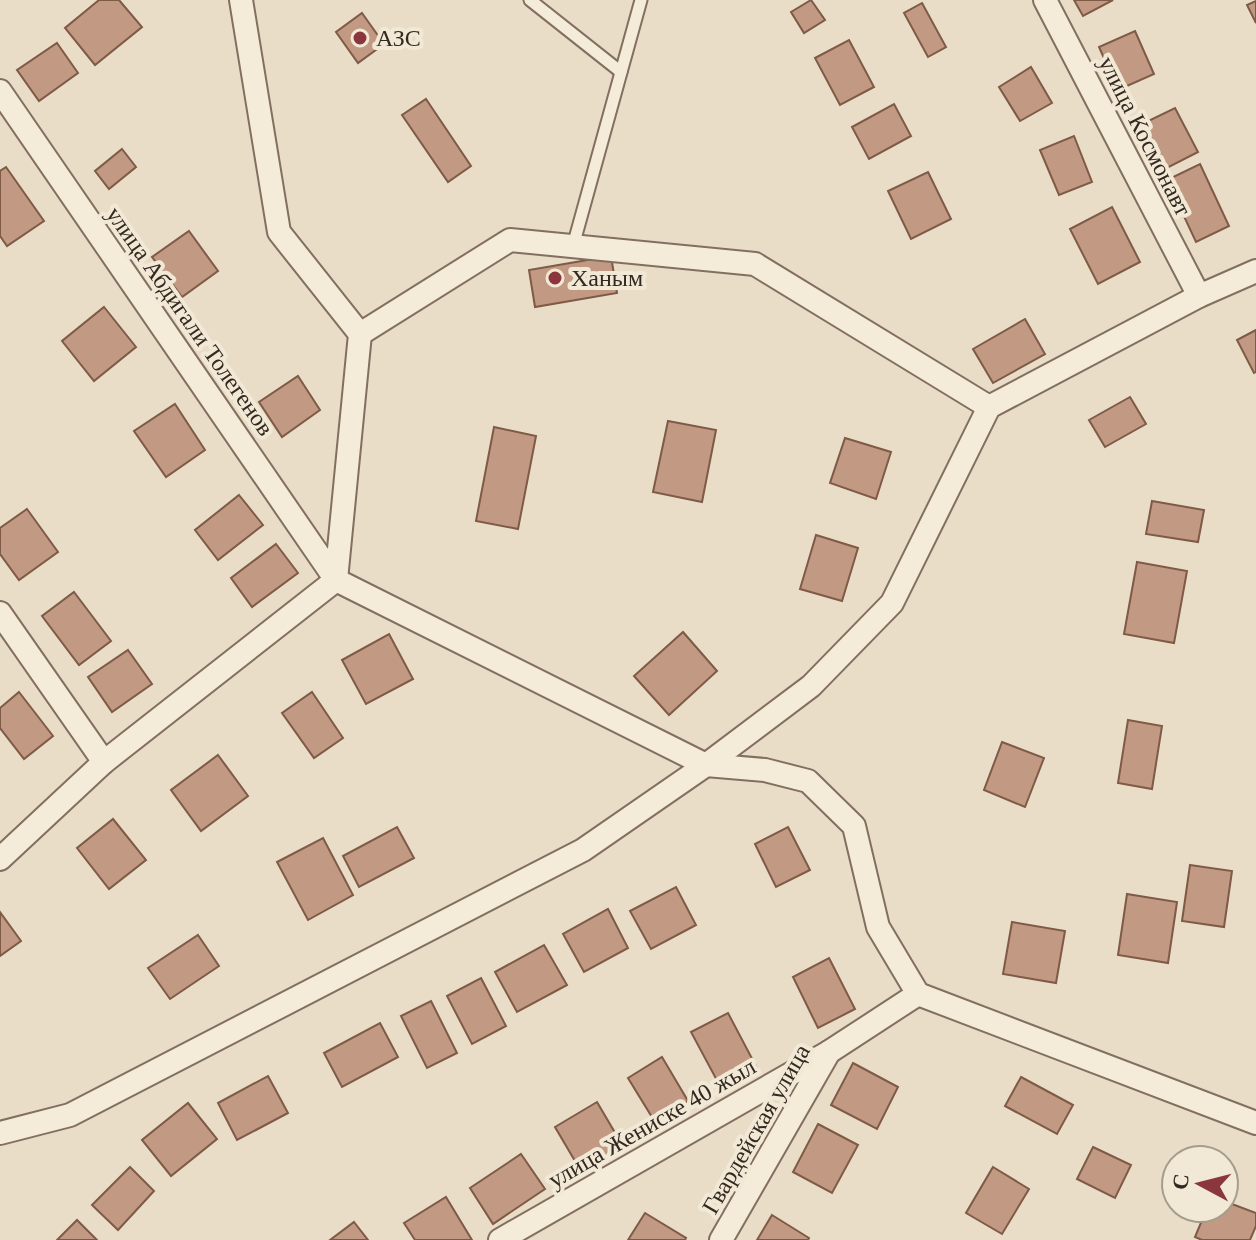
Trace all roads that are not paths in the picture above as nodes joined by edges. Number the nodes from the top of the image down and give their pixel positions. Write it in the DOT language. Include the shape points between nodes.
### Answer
graph roads {
  1 [pos="241,0"];
  2 [pos="530,0"];
  3 [pos="641,0"];
  4 [pos="1045,0"];
  5 [pos="621,72"];
  6 [pos="0,91"];
  7 [pos="573,246"];
  8 [pos="1256,271"];
  9 [pos="1199,296"];
  10 [pos="360,334"];
  11 [pos="989,407"];
  12 [pos="336,580"];
  13 [pos="0,613"];
  14 [pos="104,762"];
  15 [pos="706,765"];
  16 [pos="0,859"];
  17 [pos="918,994"];
  18 [pos="829,1052"];
  19 [pos="1256,1123"];
  20 [pos="0,1133"];
  21 [pos="500,1240"];
  22 [pos="721,1240"];
  1 -- 10 [label="street" via="279,232"];
  2 -- 5 [label="lane"];
  3 -- 5 [label="lane"];
  4 -- 9 [label="street, улица Космонавт"];
  5 -- 7 [label="lane"];
  6 -- 12 [label="street, улица Абдигали Толегенов"];
  7 -- 10 [label="street" via="510,240"];
  7 -- 11 [label="street" via="755,264"];
  8 -- 9 [label="street"];
  9 -- 11 [label="street"];
  10 -- 12 [label="street"];
  11 -- 15 [label="street" via="892,603 811,686"];
  12 -- 14 [label="street"];
  12 -- 15 [label="street"];
  13 -- 14 [label="street"];
  14 -- 16 [label="street"];
  15 -- 17 [label="street" via="765,770 808,781 854,826 878,927"];
  15 -- 20 [label="street" via="583,850 70,1115"];
  17 -- 18 [label="street, Гвардейская улица"];
  17 -- 19 [label="street"];
  18 -- 21 [label="street, улица Жениске 40 жыл"];
  18 -- 22 [label="street, Гвардейская улица"];
}
